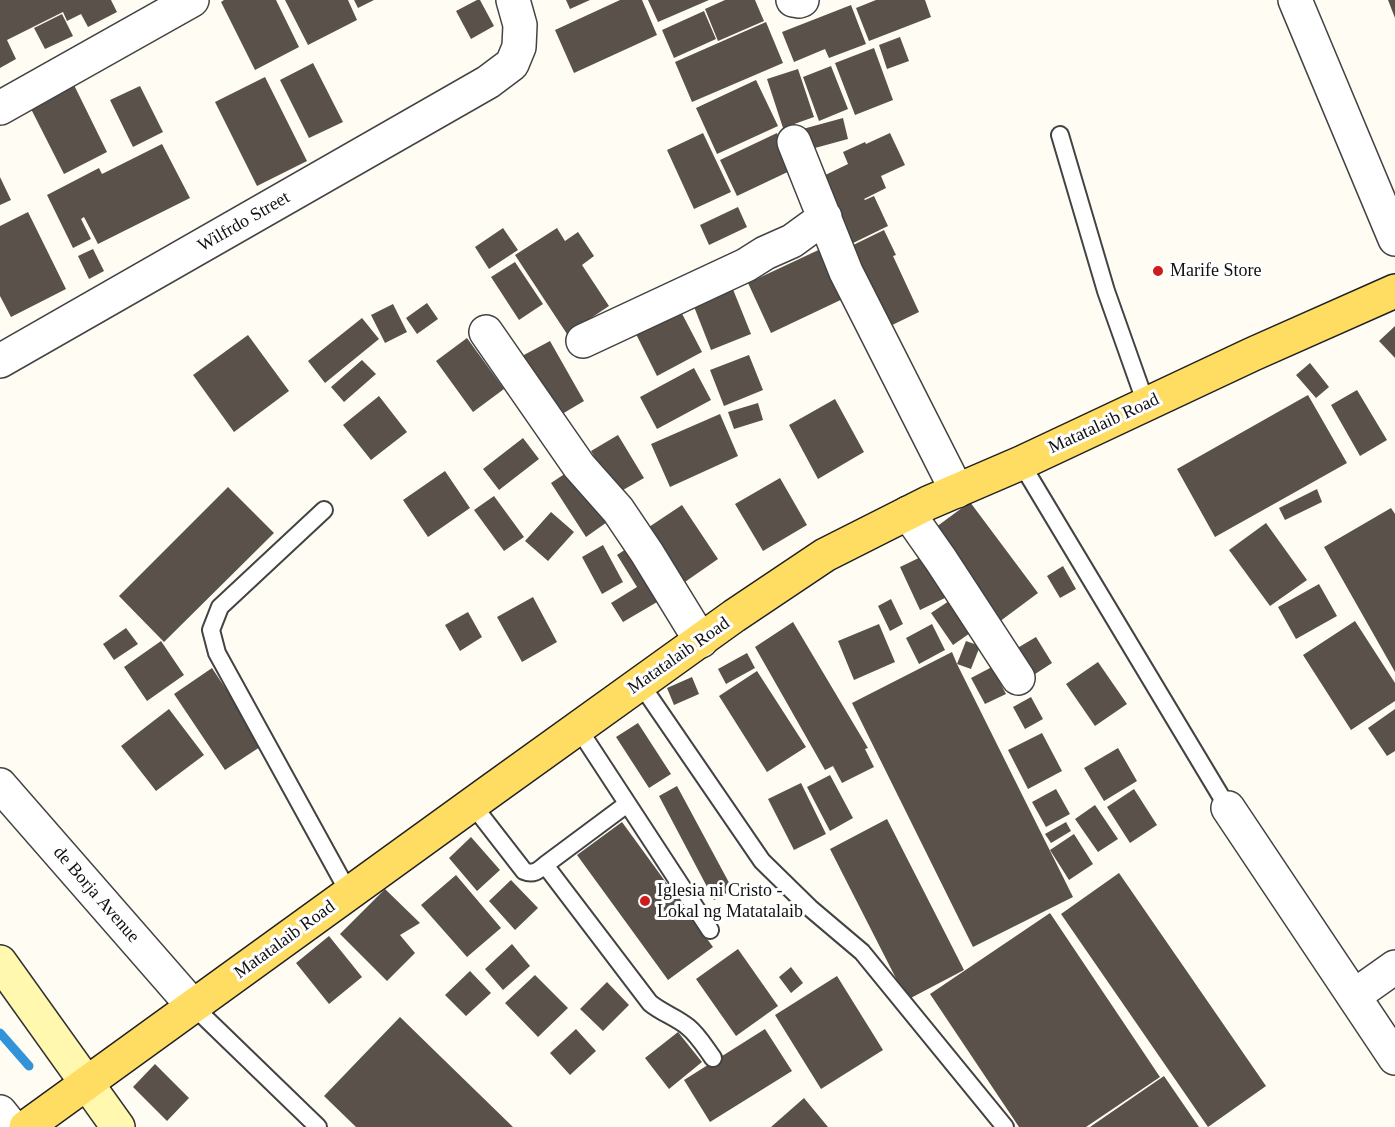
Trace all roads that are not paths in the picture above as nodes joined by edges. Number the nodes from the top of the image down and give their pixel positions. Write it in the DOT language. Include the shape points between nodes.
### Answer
graph roads {
  1 [pos="192,0"];
  2 [pos="513,0"];
  3 [pos="792,0"];
  4 [pos="802,0"];
  5 [pos="1295,0"];
  6 [pos="0,108"];
  7 [pos="1060,135"];
  8 [pos="794,142"];
  9 [pos="825,217"];
  10 [pos="1395,239"];
  11 [pos="1395,291"];
  12 [pos="486,332"];
  13 [pos="583,341"];
  14 [pos="0,362"];
  15 [pos="1146,404"];
  16 [pos="1021,463"];
  17 [pos="957,490"];
  18 [pos="324,510"];
  19 [pos="908,513"];
  20 [pos="700,641"];
  21 [pos="1018,678"];
  22 [pos="640,683"];
  23 [pos="578,728"];
  24 [pos="0,785"];
  25 [pos="472,804"];
  26 [pos="627,804"];
  27 [pos="1228,808"];
  28 [pos="545,866"];
  29 [pos="349,893"];
  30 [pos="710,930"];
  31 [pos="0,962"];
  32 [pos="1395,967"];
  33 [pos="1354,996"];
  34 [pos="193,1006"];
  35 [pos="713,1058"];
  36 [pos="1395,1058"];
  37 [pos="86,1083"];
  38 [pos="0,1112"];
  39 [pos="12,1127"];
  40 [pos="26,1127"];
  41 [pos="118,1127"];
  42 [pos="318,1127"];
  43 [pos="1005,1127"];
  1 -- 6 [label="street"];
  2 -- 14 [label="street, Wilfrdo Street" via="520,25 519,46 512,64 488,82"];
  3 -- 4 [label="street"];
  5 -- 10 [label="street"];
  7 -- 15 [label="lane" via="1106,291"];
  8 -- 9 [label="street"];
  9 -- 13 [label="street" via="792,241 746,265"];
  9 -- 17 [label="street" via="846,272"];
  11 -- 15 [label="main road, Matatalaib Road"];
  12 -- 20 [label="street" via="579,466 618,510"];
  15 -- 16 [label="main road, Matatalaib Road"];
  16 -- 17 [label="main road, Matatalaib Road"];
  16 -- 27 [label="lane"];
  17 -- 19 [label="main road, Matatalaib Road"];
  18 -- 29 [label="lane" via="220,607 211,630 217,653"];
  19 -- 20 [label="main road, Matatalaib Road" via="825,555"];
  19 -- 21 [label="street"];
  20 -- 22 [label="main road, Matatalaib Road"];
  22 -- 23 [label="main road, Matatalaib Road"];
  22 -- 43 [label="lane" via="762,861 862,952"];
  23 -- 25 [label="main road, Matatalaib Road"];
  23 -- 26 [label="lane"];
  24 -- 34 [label="street, de Borja Avenue"];
  25 -- 28 [label="lane" via="524,871 535,872"];
  25 -- 29 [label="main road, Matatalaib Road"];
  26 -- 28 [label="lane"];
  26 -- 30 [label="lane"];
  27 -- 33 [label="street"];
  28 -- 35 [label="lane" via="650,1003 687,1026"];
  29 -- 34 [label="main road, Matatalaib Road"];
  31 -- 37 [label="street"];
  32 -- 33 [label="street"];
  33 -- 36 [label="street"];
  34 -- 37 [label="main road, Matatalaib Road"];
  34 -- 42 [label="lane"];
  37 -- 40 [label="main road, Matatalaib Road"];
  37 -- 41 [label="street"];
  38 -- 39 [label="street"];
}
